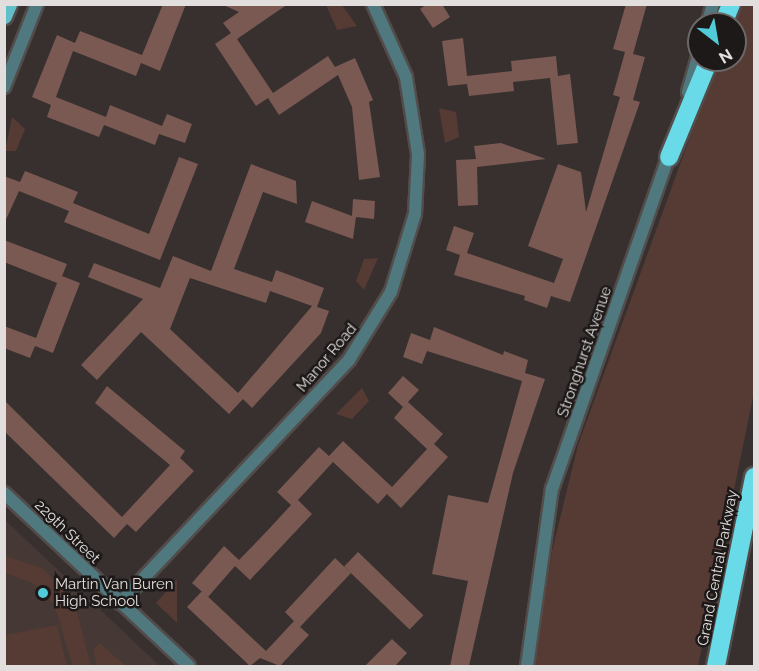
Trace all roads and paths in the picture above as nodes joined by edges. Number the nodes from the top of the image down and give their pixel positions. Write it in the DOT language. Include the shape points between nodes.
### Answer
graph roads {
  1 [pos="9,4"];
  2 [pos="37,4"];
  3 [pos="373,4"];
  4 [pos="4,16"];
  5 [pos="694,72"];
  6 [pos="704,72"];
  7 [pos="4,87"];
  8 [pos="669,157"];
  9 [pos="754,477"];
  10 [pos="4,493"];
  11 [pos="120,603"];
  12 [pos="189,666"];
  13 [pos="526,666"];
  14 [pos="716,666"];
  1 -- 4 [label="main road"];
  2 -- 7 [label="street"];
  3 -- 11 [label="street, Manor Road" via="406,76 418,153 415,214 391,292 349,360"];
  5 -- 8 [label="street, Stronghurst Avenue"];
  6 -- 8 [label="highway"];
  8 -- 13 [label="street, Stronghurst Avenue" via="552,489"];
  9 -- 14 [label="highway, Grand Central Parkway"];
  10 -- 11 [label="street, 229th Street"];
  11 -- 12 [label="street, 229th Street"];
}
